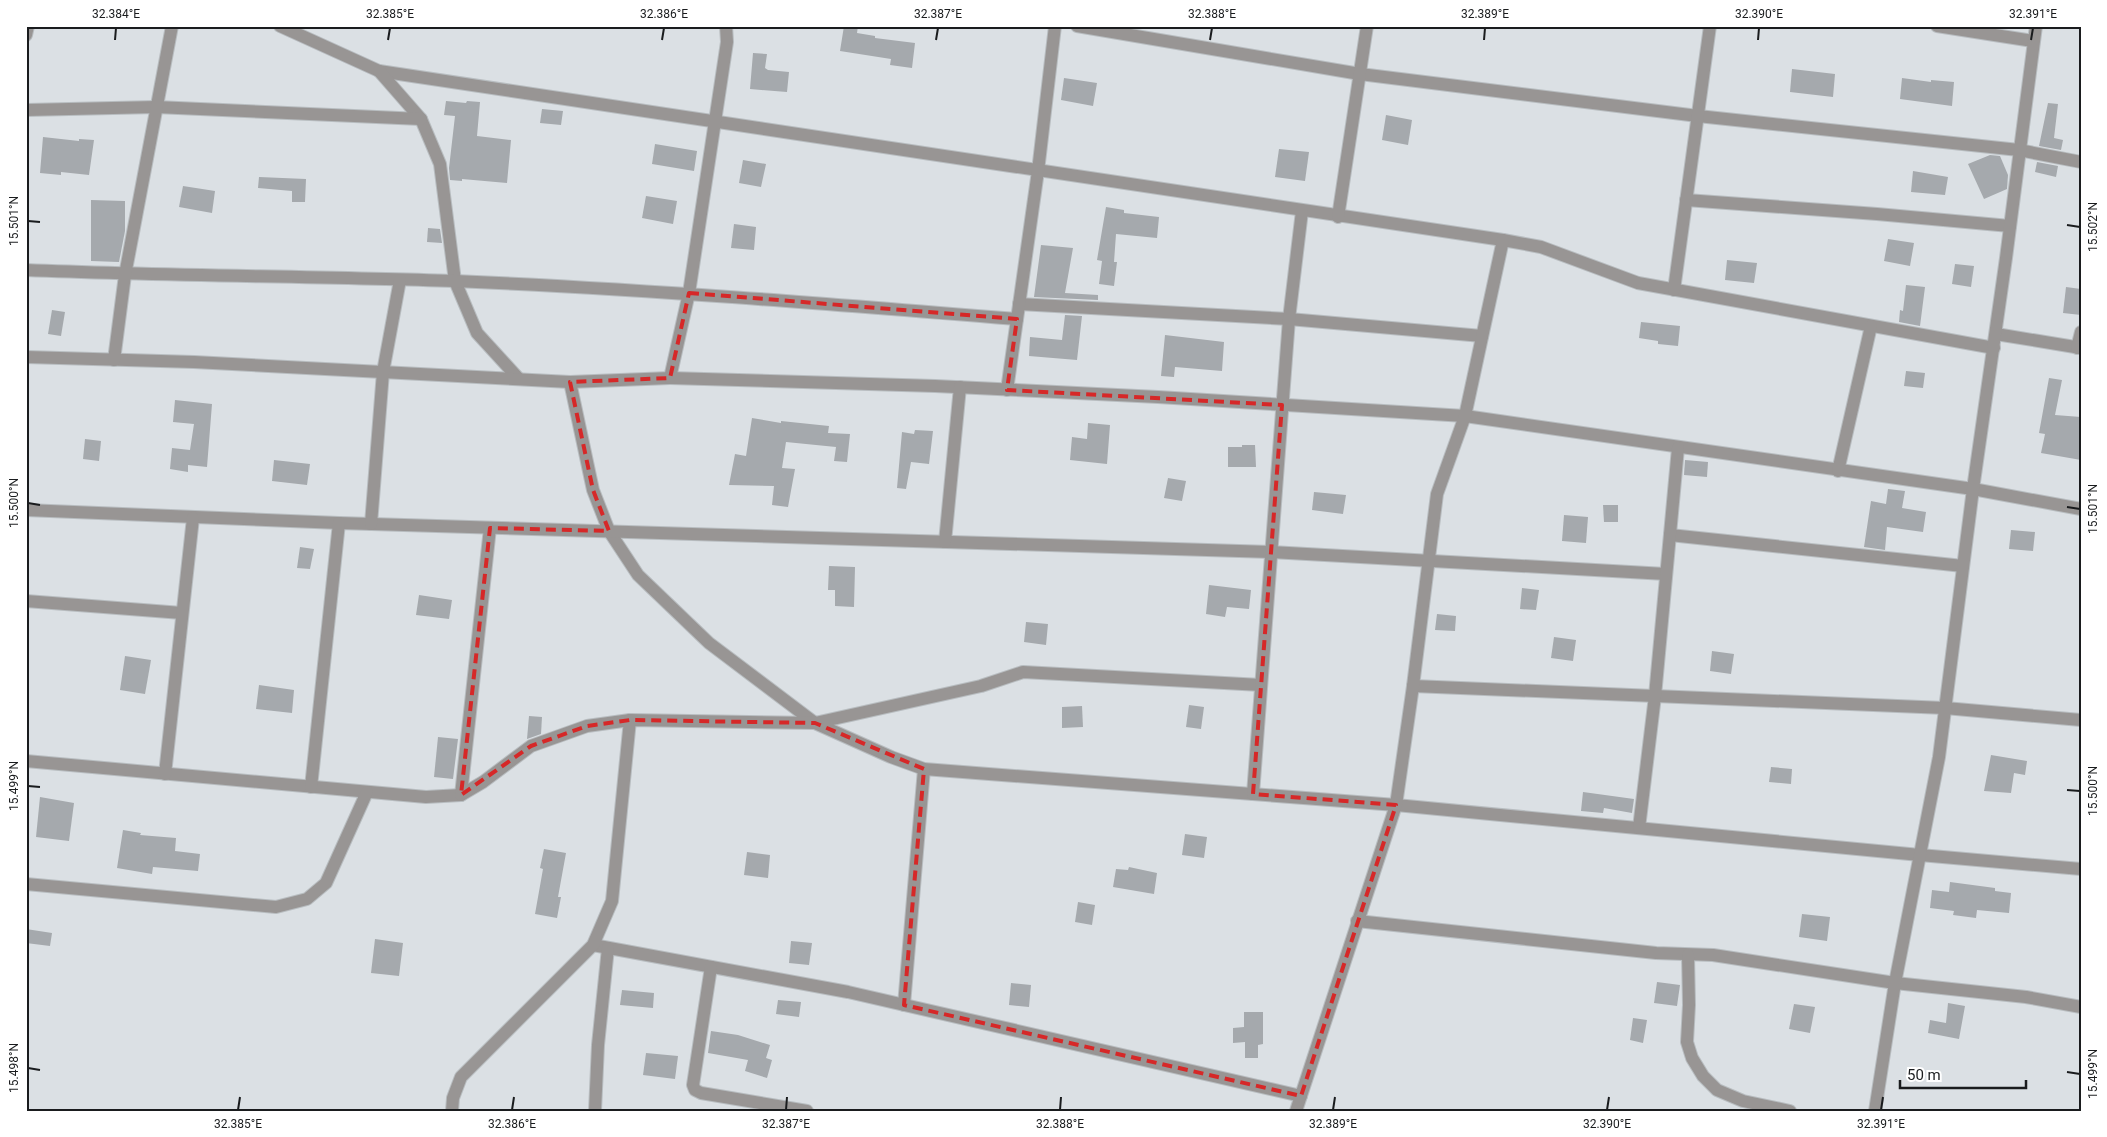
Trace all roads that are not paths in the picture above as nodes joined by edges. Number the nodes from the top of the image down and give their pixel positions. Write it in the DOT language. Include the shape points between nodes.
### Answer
graph roads {
  1 [pos="28,26"];
  2 [pos="172,26"];
  3 [pos="280,26"];
  4 [pos="726,26"];
  5 [pos="1055,26"];
  6 [pos="1077,26"];
  7 [pos="1367,26"];
  8 [pos="1710,26"];
  9 [pos="1937,26"];
  10 [pos="2036,26"];
  11 [pos="26,35"];
  12 [pos="2034,41"];
  13 [pos="379,71"];
  14 [pos="1360,74"];
  15 [pos="156,107"];
  16 [pos="26,110"];
  17 [pos="1698,116"];
  18 [pos="421,119"];
  19 [pos="713,122"];
  20 [pos="2019,150"];
  21 [pos="2081,162"];
  22 [pos="1038,171"];
  23 [pos="1686,200"];
  24 [pos="1302,211"];
  25 [pos="1338,216"];
  26 [pos="2010,226"];
  27 [pos="1503,240"];
  28 [pos="26,270"];
  29 [pos="125,274"];
  30 [pos="400,280"];
  31 [pos="455,281"];
  32 [pos="1674,290"];
  33 [pos="689,293"];
  34 [pos="1019,304"];
  35 [pos="1017,319"];
  36 [pos="1289,319"];
  37 [pos="1870,326"];
  38 [pos="2081,332"];
  39 [pos="1996,334"];
  40 [pos="1482,336"];
  41 [pos="1994,348"];
  42 [pos="2079,348"];
  43 [pos="26,357"];
  44 [pos="114,360"];
  45 [pos="382,372"];
  46 [pos="670,378"];
  47 [pos="519,379"];
  48 [pos="570,382"];
  49 [pos="960,387"];
  50 [pos="1007,390"];
  51 [pos="1282,405"];
  52 [pos="1465,416"];
  53 [pos="1678,448"];
  54 [pos="1838,471"];
  55 [pos="1973,489"];
  56 [pos="2081,509"];
  57 [pos="26,510"];
  58 [pos="192,518"];
  59 [pos="339,523"];
  60 [pos="371,524"];
  61 [pos="490,528"];
  62 [pos="609,532"];
  63 [pos="1670,534"];
  64 [pos="946,542"];
  65 [pos="1271,552"];
  66 [pos="1429,560"];
  67 [pos="1963,566"];
  68 [pos="1666,574"];
  69 [pos="26,601"];
  70 [pos="182,613"];
  71 [pos="1261,685"];
  72 [pos="1413,686"];
  73 [pos="1655,696"];
  74 [pos="1945,708"];
  75 [pos="630,720"];
  76 [pos="2081,720"];
  77 [pos="815,723"];
  78 [pos="26,762"];
  79 [pos="924,769"];
  80 [pos="165,774"];
  81 [pos="311,787"];
  82 [pos="367,792"];
  83 [pos="1253,794"];
  84 [pos="461,795"];
  85 [pos="1396,805"];
  86 [pos="1639,828"];
  87 [pos="1920,856"];
  88 [pos="2081,869"];
  89 [pos="26,884"];
  90 [pos="1358,921"];
  91 [pos="593,946"];
  92 [pos="608,948"];
  93 [pos="1688,954"];
  94 [pos="710,966"];
  95 [pos="1895,983"];
  96 [pos="904,1005"];
  97 [pos="2081,1006"];
  98 [pos="1301,1096"];
  99 [pos="452,1111"];
  100 [pos="595,1111"];
  101 [pos="808,1111"];
  102 [pos="1296,1111"];
  103 [pos="1790,1111"];
  104 [pos="1875,1111"];
  1 -- 11 [label="street"];
  2 -- 15 [label="street"];
  3 -- 13 [label="street"];
  4 -- 19 [label="street" via="727,42"];
  5 -- 22 [label="street"];
  6 -- 14 [label="street"];
  7 -- 14 [label="street"];
  8 -- 17 [label="street"];
  9 -- 12 [label="street"];
  10 -- 12 [label="street"];
  12 -- 20 [label="street"];
  13 -- 18 [label="street"];
  13 -- 19 [label="street"];
  14 -- 17 [label="street"];
  14 -- 25 [label="street"];
  15 -- 16 [label="street"];
  15 -- 18 [label="street"];
  15 -- 29 [label="street"];
  17 -- 20 [label="street"];
  17 -- 23 [label="street"];
  18 -- 31 [label="street" via="440,164"];
  19 -- 22 [label="street"];
  19 -- 33 [label="street"];
  20 -- 21 [label="street"];
  20 -- 26 [label="street"];
  22 -- 24 [label="street"];
  22 -- 34 [label="street"];
  23 -- 26 [label="street"];
  23 -- 32 [label="street"];
  24 -- 25 [label="street"];
  24 -- 36 [label="street"];
  25 -- 27 [label="street"];
  26 -- 39 [label="street"];
  27 -- 32 [label="street" via="1541,247 1638,283"];
  27 -- 40 [label="street"];
  28 -- 29 [label="street"];
  29 -- 30 [label="street"];
  29 -- 44 [label="street"];
  30 -- 31 [label="street"];
  30 -- 45 [label="street"];
  31 -- 33 [label="street"];
  31 -- 47 [label="street" via="477,333"];
  32 -- 37 [label="street"];
  33 -- 35 [label="street"];
  33 -- 46 [label="street"];
  34 -- 35 [label="street"];
  34 -- 36 [label="street"];
  35 -- 50 [label="street"];
  36 -- 40 [label="street"];
  36 -- 51 [label="street"];
  37 -- 41 [label="street"];
  37 -- 54 [label="street"];
  38 -- 42 [label="street"];
  39 -- 41 [label="street"];
  39 -- 42 [label="street"];
  40 -- 52 [label="street"];
  41 -- 55 [label="street"];
  43 -- 44 [label="street"];
  44 -- 45 [label="street"];
  45 -- 47 [label="street"];
  45 -- 60 [label="street"];
  46 -- 48 [label="street"];
  46 -- 49 [label="street"];
  47 -- 48 [label="street"];
  48 -- 62 [label="street" via="593,490"];
  49 -- 50 [label="street"];
  49 -- 64 [label="street"];
  50 -- 51 [label="street"];
  51 -- 52 [label="street"];
  51 -- 65 [label="street"];
  52 -- 53 [label="street"];
  52 -- 66 [label="street" via="1437,494"];
  53 -- 54 [label="street"];
  53 -- 63 [label="street"];
  54 -- 55 [label="street"];
  55 -- 56 [label="street"];
  55 -- 67 [label="street"];
  57 -- 58 [label="street"];
  58 -- 59 [label="street"];
  58 -- 70 [label="street"];
  59 -- 60 [label="street"];
  59 -- 81 [label="street"];
  60 -- 61 [label="street"];
  61 -- 62 [label="street"];
  61 -- 84 [label="street"];
  62 -- 64 [label="street"];
  62 -- 77 [label="street" via="638,575 709,643"];
  63 -- 67 [label="street"];
  63 -- 68 [label="street"];
  64 -- 65 [label="street"];
  65 -- 66 [label="street"];
  65 -- 71 [label="street"];
  66 -- 68 [label="street"];
  66 -- 72 [label="street"];
  67 -- 74 [label="street"];
  68 -- 73 [label="street"];
  69 -- 70 [label="street"];
  70 -- 80 [label="street"];
  71 -- 77 [label="street" via="1023,672 980,686"];
  71 -- 83 [label="street"];
  72 -- 73 [label="street"];
  72 -- 85 [label="street"];
  73 -- 74 [label="street"];
  73 -- 86 [label="street"];
  74 -- 76 [label="street"];
  74 -- 87 [label="street"];
  75 -- 77 [label="street"];
  75 -- 84 [label="street" via="587,726 531,746"];
  75 -- 91 [label="street" via="612,901"];
  77 -- 79 [label="street"];
  78 -- 80 [label="street"];
  79 -- 83 [label="street"];
  79 -- 96 [label="street"];
  80 -- 81 [label="street"];
  81 -- 82 [label="street"];
  82 -- 84 [label="street" via="426,797"];
  82 -- 89 [label="street" via="326,883 307,898 276,907"];
  83 -- 85 [label="street"];
  85 -- 86 [label="street"];
  85 -- 90 [label="street"];
  86 -- 87 [label="street"];
  87 -- 88 [label="street"];
  87 -- 95 [label="street"];
  90 -- 93 [label="street"];
  90 -- 98 [label="street"];
  91 -- 92 [label="street"];
  91 -- 99 [label="street" via="461,1077"];
  92 -- 94 [label="street"];
  92 -- 100 [label="street"];
  93 -- 95 [label="street"];
  93 -- 103 [label="street" via="1688,1042 1692,1058 1717,1090 1743,1102"];
  94 -- 96 [label="street"];
  94 -- 101 [label="street" via="693,1085 695,1090"];
  95 -- 97 [label="street"];
  95 -- 104 [label="street"];
  96 -- 98 [label="street"];
  98 -- 102 [label="street"];
}
